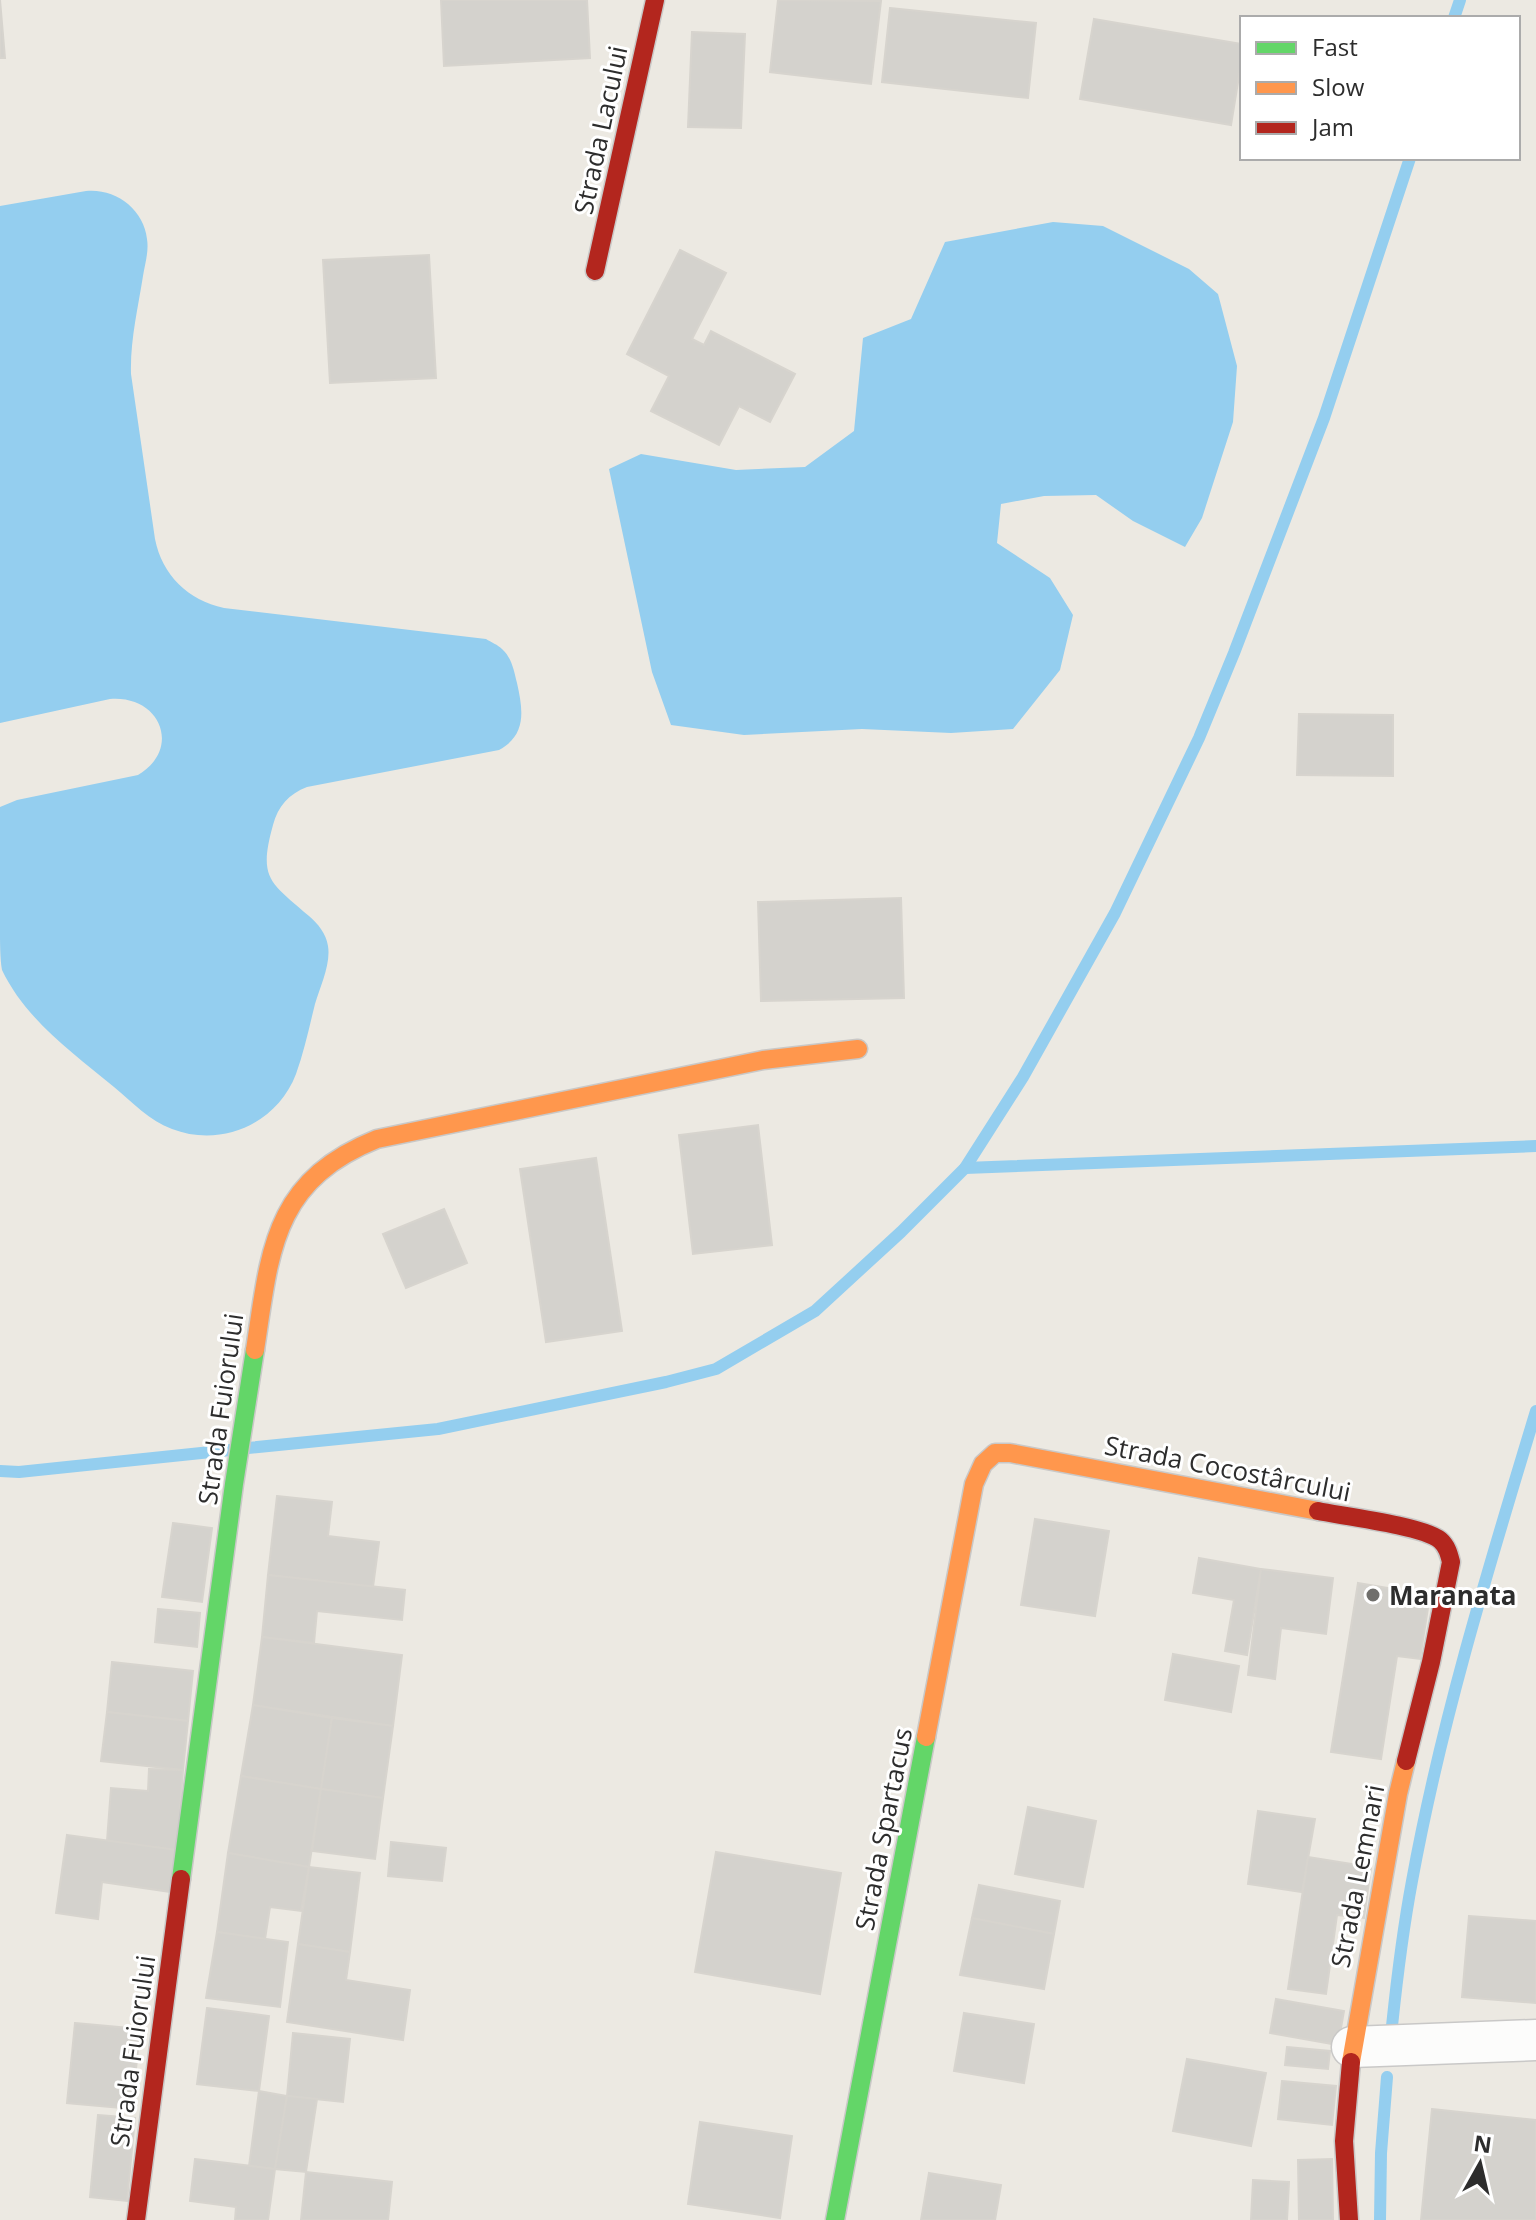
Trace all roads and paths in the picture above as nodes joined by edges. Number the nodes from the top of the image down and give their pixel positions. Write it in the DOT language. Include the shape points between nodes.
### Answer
graph roads {
  1 [pos="655,0"];
  2 [pos="595,271"];
  3 [pos="858,1049"];
  4 [pos="995,1453"];
  5 [pos="1447,1546"];
  6 [pos="1536,2040"];
  7 [pos="1352,2047"];
  8 [pos="136,2220"];
  9 [pos="835,2220"];
  10 [pos="1349,2220"];
  1 -- 2 [label="street, Strada Lacului"];
  3 -- 8 [label="street, Strada Fuiorului" via="748,1063 377,1139 345,1151 319,1170 288,1210 267,1270 234,1484"];
  4 -- 5 [label="street, Strada Cocostârcului" via="1418,1530"];
  4 -- 9 [label="street, Strada Spartacus" via="974,1484"];
  5 -- 7 [label="street, Strada Lemnari" via="1451,1562 1398,1794"];
  6 -- 7 [label="street"];
  7 -- 10 [label="street, Strada Lemnari" via="1344,2141"];
}
